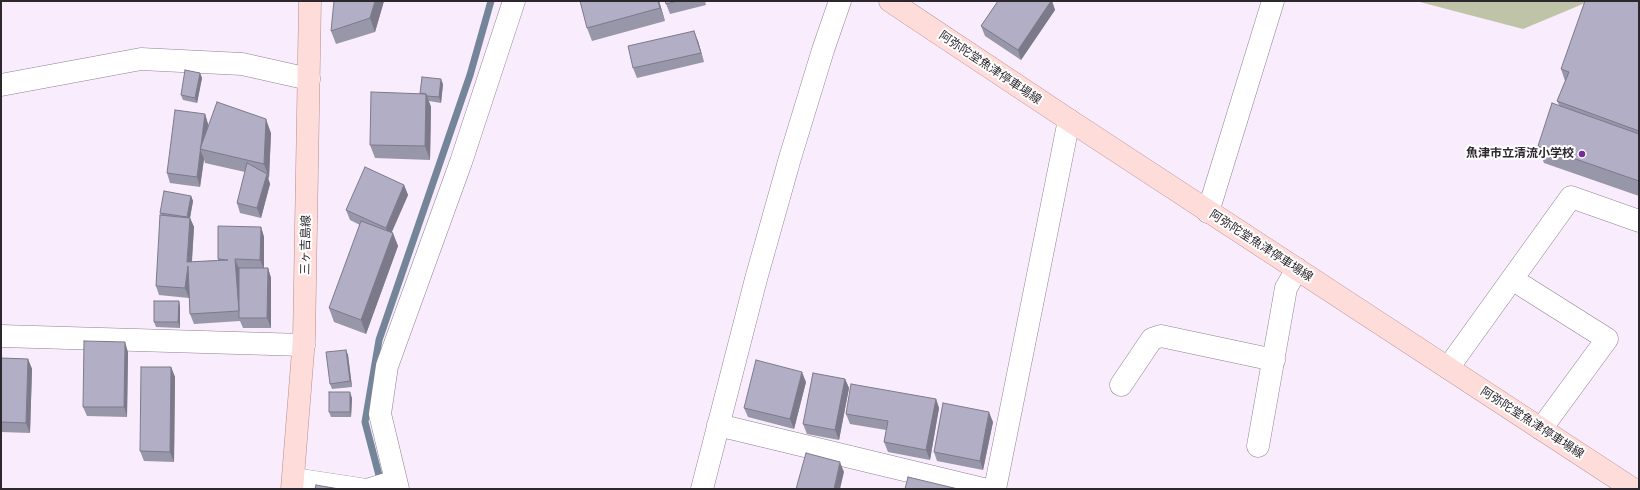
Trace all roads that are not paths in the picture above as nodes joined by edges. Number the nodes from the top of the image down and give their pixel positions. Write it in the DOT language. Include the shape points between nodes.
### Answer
graph roads {
  1 [pos="310,1"];
  2 [pos="514,1"];
  3 [pos="840,1"];
  4 [pos="890,1"];
  5 [pos="1273,1"];
  6 [pos="309,80"];
  7 [pos="1,85"];
  8 [pos="1069,120"];
  9 [pos="1208,212"];
  10 [pos="1639,221"];
  11 [pos="1297,269"];
  12 [pos="1523,286"];
  13 [pos="1,336"];
  14 [pos="304,345"];
  15 [pos="1274,360"];
  16 [pos="1448,368"];
  17 [pos="1121,385"];
  18 [pos="718,425"];
  19 [pos="1541,429"];
  20 [pos="1258,446"];
  21 [pos="293,484"];
  22 [pos="397,485"];
  23 [pos="360,489"];
  24 [pos="370,489"];
  25 [pos="702,489"];
  26 [pos="983,489"];
  27 [pos="995,489"];
  28 [pos="1633,489"];
  1 -- 6 [label="main road, 三ヶ吉島線"];
  2 -- 22 [label="street" via="461,162 387,366 380,414"];
  3 -- 18 [label="street" via="790,158"];
  4 -- 8 [label="main road, 阿弥陀堂魚津停車場線"];
  5 -- 9 [label="street"];
  6 -- 7 [label="street" via="242,64 141,60"];
  6 -- 14 [label="main road, 三ヶ吉島線"];
  8 -- 9 [label="main road, 阿弥陀堂魚津停車場線"];
  8 -- 27 [label="street"];
  9 -- 11 [label="main road, 阿弥陀堂魚津停車場線"];
  10 -- 16 [label="street" via="1571,197"];
  11 -- 15 [label="street" via="1286,288"];
  11 -- 16 [label="main road, 阿弥陀堂魚津停車場線"];
  12 -- 19 [label="street" via="1606,339"];
  13 -- 14 [label="street"];
  14 -- 21 [label="main road, 三ヶ吉島線"];
  15 -- 17 [label="street" via="1161,336 1152,339"];
  15 -- 20 [label="street"];
  16 -- 19 [label="main road, 阿弥陀堂魚津停車場線"];
  18 -- 25 [label="street"];
  18 -- 26 [label="street"];
  19 -- 28 [label="main road, 阿弥陀堂魚津停車場線"];
  21 -- 23 [label="street"];
  22 -- 24 [label="street"];
}
